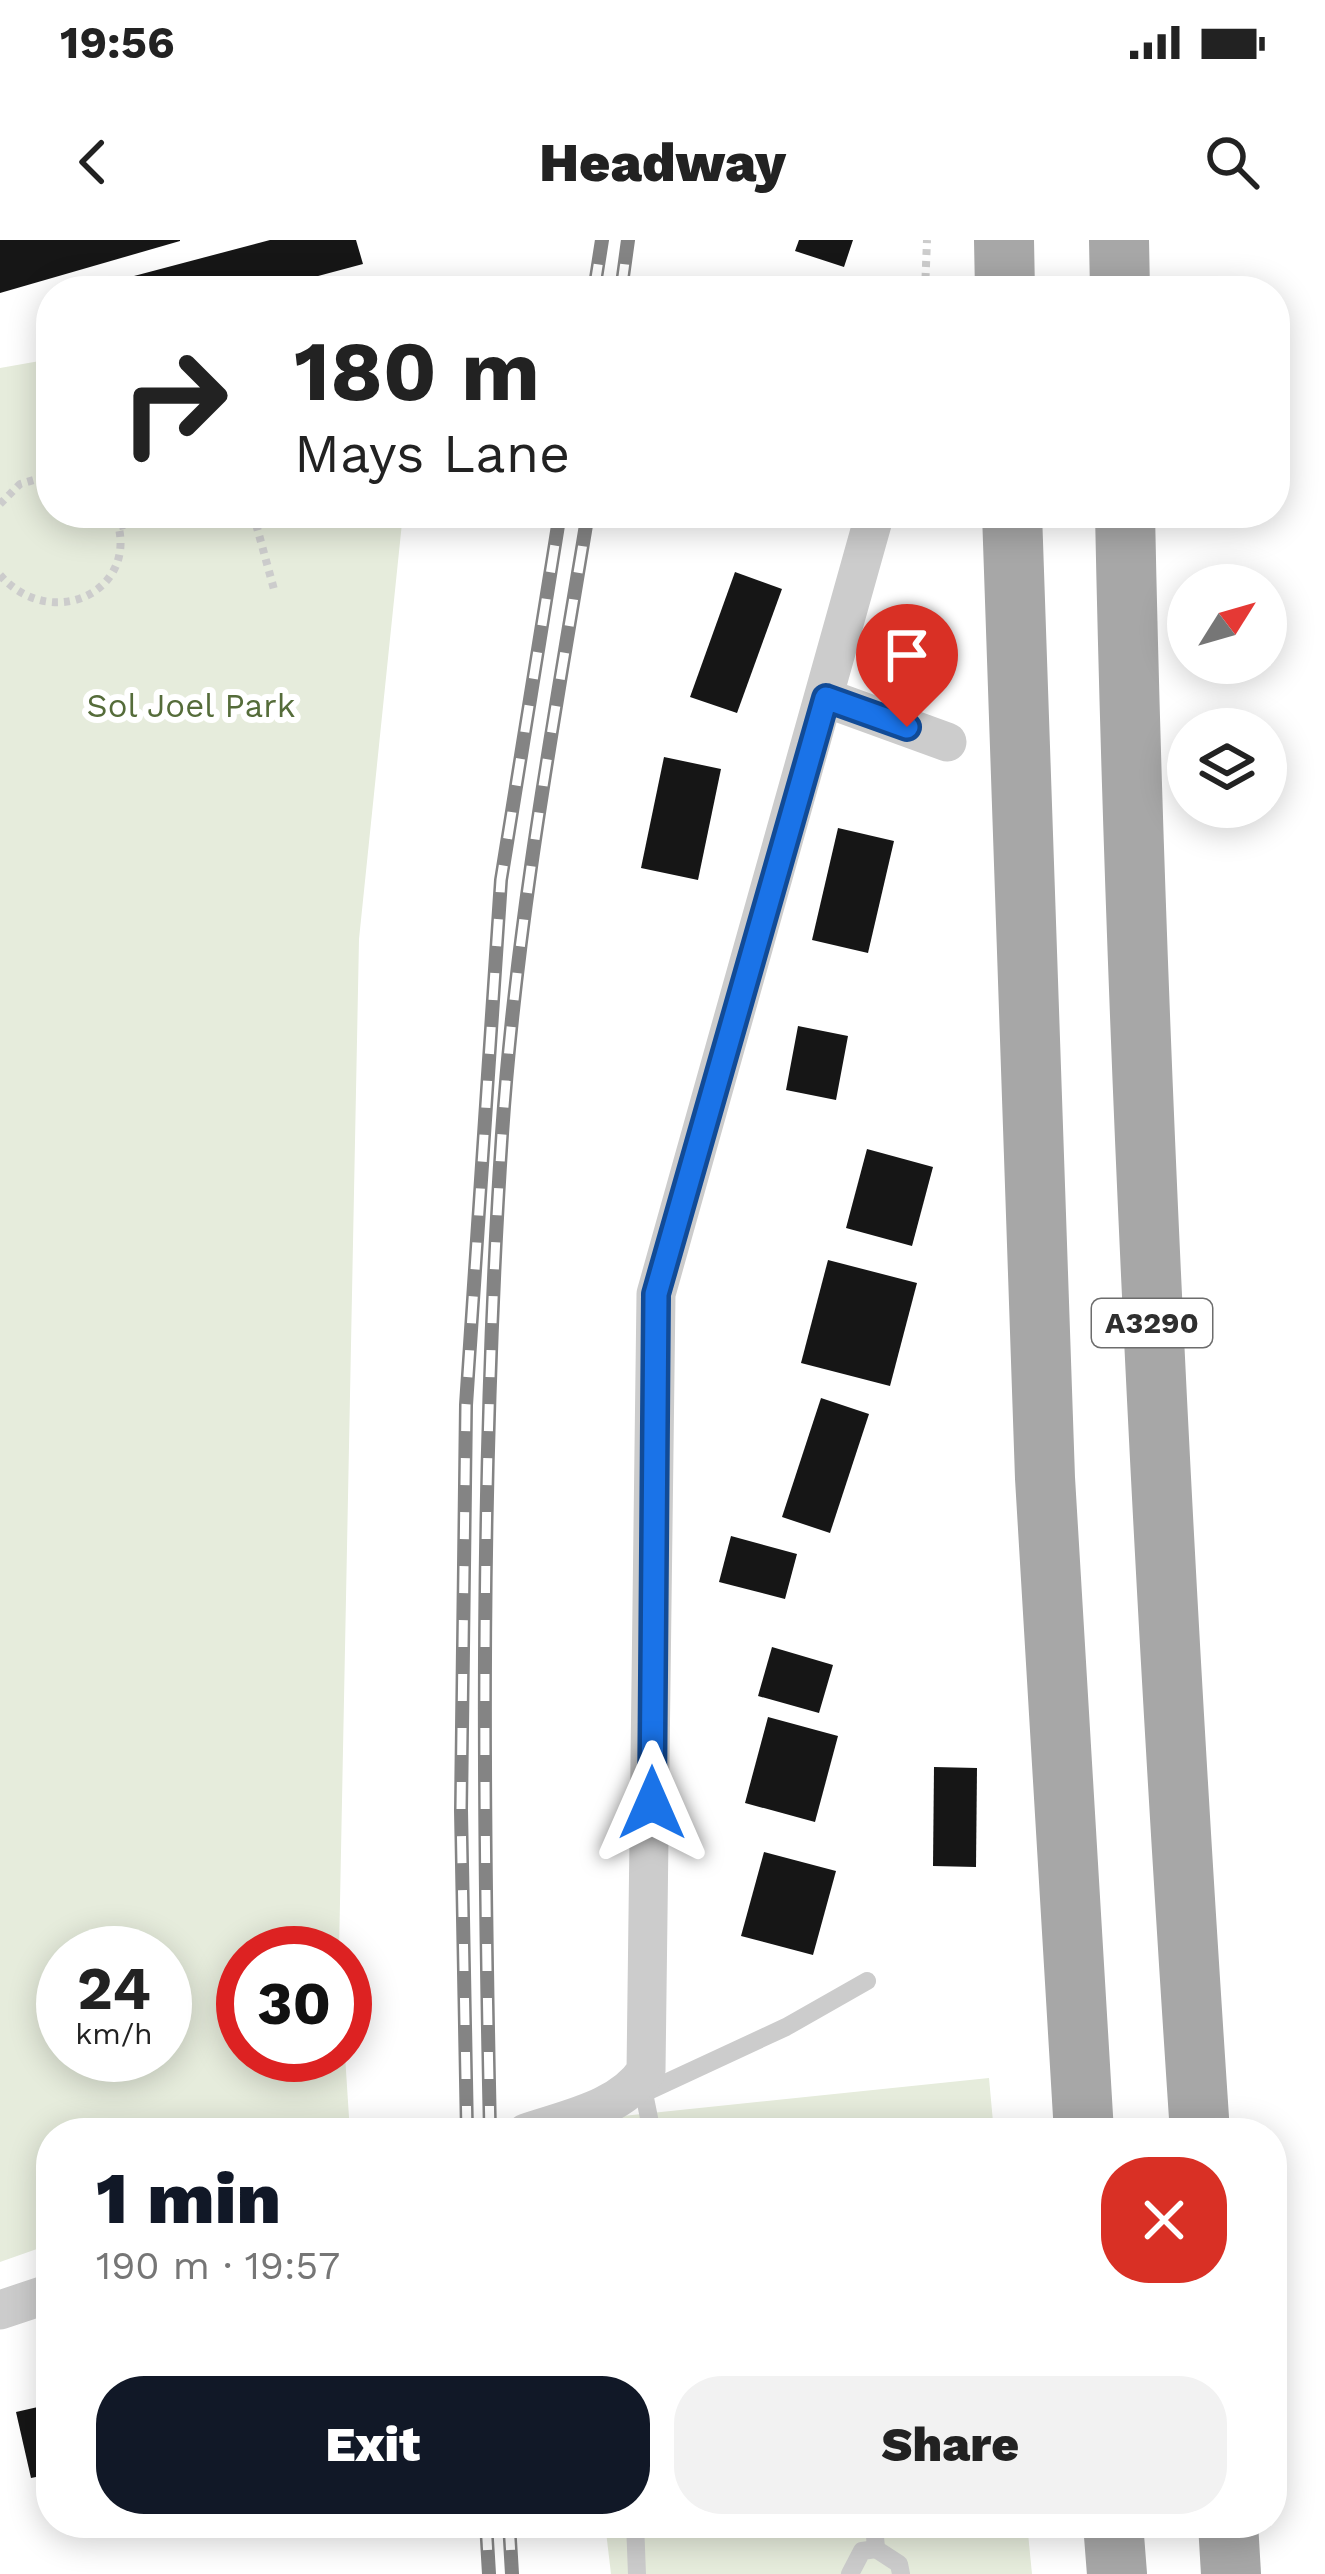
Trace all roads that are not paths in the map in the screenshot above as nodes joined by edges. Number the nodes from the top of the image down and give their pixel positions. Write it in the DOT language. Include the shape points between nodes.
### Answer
graph roads {
  1 [pos="1004,240"];
  2 [pos="1119,240"];
  3 [pos="1005,276"];
  4 [pos="1120,276"];
  5 [pos="871,528"];
  6 [pos="1013,528"];
  7 [pos="1125,528"];
  8 [pos="826,698"];
  9 [pos="947,742"];
  10 [pos="867,1981"];
  11 [pos="628,2095"];
  12 [pos="566,2118"];
  13 [pos="643,2118"];
  14 [pos="1083,2118"];
  15 [pos="1199,2118"];
  16 [pos="36,2298"];
  17 [pos="0,2310"];
  18 [pos="636,2538"];
  19 [pos="875,2538"];
  20 [pos="1114,2538"];
  21 [pos="1229,2538"];
  22 [pos="876,2548"];
  23 [pos="637,2574"];
  24 [pos="850,2574"];
  25 [pos="901,2574"];
  26 [pos="1117,2574"];
  27 [pos="1231,2574"];
  1 -- 3 [label="main road"];
  2 -- 4 [label="main road"];
  5 -- 8 [label="street"];
  6 -- 14 [label="main road" via="1045,1478"];
  7 -- 15 [label="main road, A3290" via="1152,1331"];
  8 -- 9 [label="street"];
  8 -- 11 [label="street" via="656,1294 650,2045 646,2071"];
  10 -- 11 [label="lane" via="785,2027"];
  11 -- 12 [label="street"];
  11 -- 13 [label="lane"];
  16 -- 17 [label="street"];
  18 -- 23 [label="lane"];
  19 -- 22 [label="lane"];
  20 -- 26 [label="main road"];
  21 -- 27 [label="main road"];
  22 -- 24 [label="lane" via="862,2552"];
  22 -- 25 [label="lane"];
}
